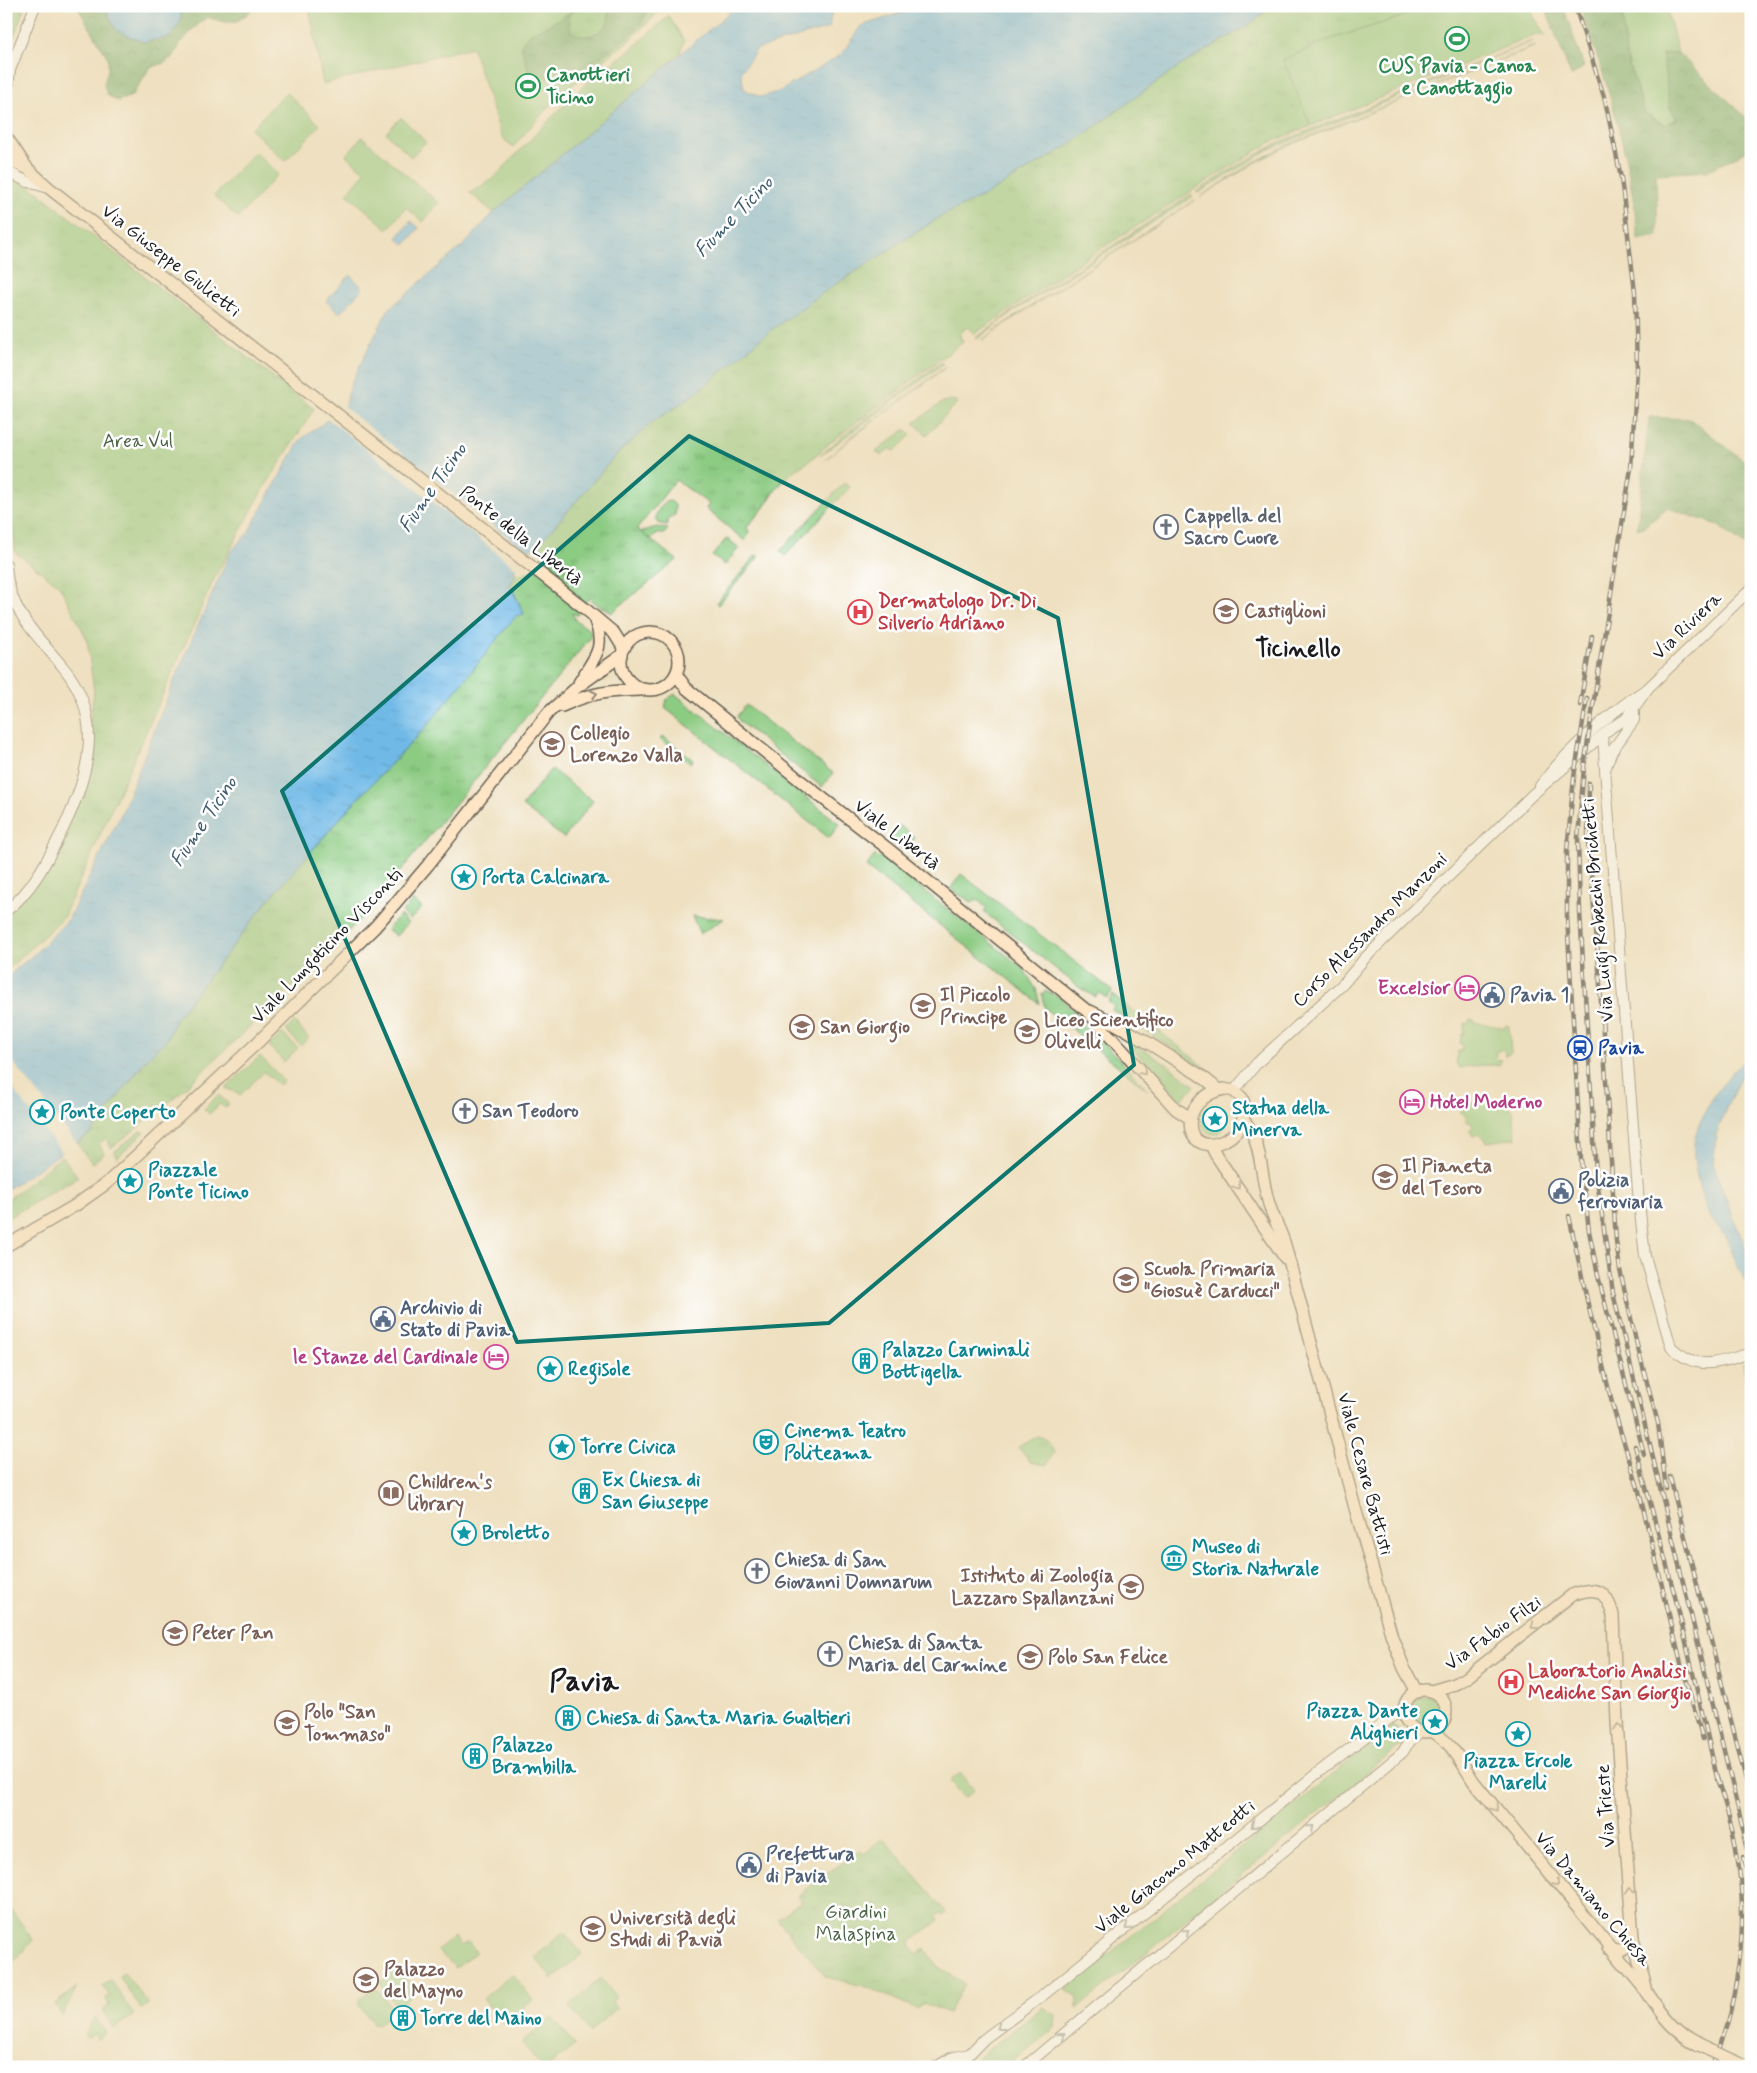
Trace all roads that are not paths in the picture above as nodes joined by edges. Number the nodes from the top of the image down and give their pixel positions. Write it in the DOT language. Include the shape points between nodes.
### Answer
graph roads {
  1 [pos="35,6"];
  2 [pos="8,72"];
  3 [pos="6,104"];
  4 [pos="6,128"];
  5 [pos="7,139"];
  6 [pos="6,160"];
  7 [pos="27,168"];
  8 [pos="6,171"];
  9 [pos="49,188"];
  10 [pos="296,380"];
  11 [pos="6,564"];
  12 [pos="1751,589"];
  13 [pos="588,611"];
  14 [pos="614,633"];
  15 [pos="632,638"];
  16 [pos="623,652"];
  17 [pos="676,674"];
  18 [pos="668,684"];
  19 [pos="576,688"];
  20 [pos="686,688"];
  21 [pos="1648,688"];
  22 [pos="643,690"];
  23 [pos="1623,705"];
  24 [pos="1635,709"];
  25 [pos="549,712"];
  26 [pos="1609,723"];
  27 [pos="1605,745"];
  28 [pos="1532,796"];
  29 [pos="6,911"];
  30 [pos="1086,1010"];
  31 [pos="1218,1090"];
  32 [pos="1234,1091"];
  33 [pos="1190,1118"];
  34 [pos="1243,1119"];
  35 [pos="1211,1144"];
  36 [pos="6,1246"];
  37 [pos="1289,1263"];
  38 [pos="1751,1353"];
  39 [pos="1572,1595"];
  40 [pos="1431,1690"];
  41 [pos="1417,1692"];
  42 [pos="1404,1710"];
  43 [pos="1426,1731"];
  44 [pos="1633,1938"];
  45 [pos="1608,1947"];
  46 [pos="1647,1992"];
  47 [pos="970,2054"];
  48 [pos="936,2067"];
  49 [pos="952,2067"];
  50 [pos="957,2067"];
  51 [pos="1024,2067"];
  52 [pos="1747,2067"];
  1 -- 2 [label="street"];
  2 -- 3 [label="street"];
  4 -- 5 [label="main road"];
  5 -- 7 [label="main road, Via Giuseppe Giulietti"];
  6 -- 7 [label="main road, Via Giuseppe Giulietti"];
  7 -- 9 [label="main road, Via Giuseppe Giulietti"];
  8 -- 9 [label="street"];
  9 -- 10 [label="main road, Via Giuseppe Giulietti"];
  10 -- 13 [label="main road, Ponte della Libertà"];
  11 -- 29 [label="street" via="13,600 32,632 73,680 89,718 90,736 88,759 67,821 48,859 23,896"];
  12 -- 21 [label="street, Via Riviera"];
  13 -- 14 [label="main road"];
  13 -- 19 [label="main road" via="600,633 600,644"];
  14 -- 15 [label="main road"];
  14 -- 16 [label="main road"];
  15 -- 16 [label="main road"];
  15 -- 17 [label="main road" via="650,632 669,638 679,655"];
  16 -- 19 [label="main road, Viale Lungoticino Visconti"];
  16 -- 22 [label="main road" via="622,668 627,680"];
  17 -- 18 [label="main road"];
  17 -- 20 [label="main road, Viale Libertà"];
  18 -- 20 [label="main road, Viale Libertà"];
  18 -- 22 [label="main road" via="656,690"];
  19 -- 25 [label="main road, Viale Lungoticino Visconti"];
  20 -- 30 [label="main road, Viale Libertà"];
  21 -- 23 [label="street, Via Riviera"];
  21 -- 24 [label="street, Via Riviera"];
  25 -- 22 [label="main road, Viale Lungoticino Visconti, one-way" via="582,696"];
  23 -- 24 [label="street" via="1631,705"];
  23 -- 26 [label="street, Via Riviera"];
  24 -- 26 [label="street, Via Riviera" via="1626,719"];
  24 -- 27 [label="street, Via Riviera" via="1634,720"];
  25 -- 36 [label="main road, Viale Lungoticino Visconti" via="418,878 375,927 284,1017 106,1183 70,1209"];
  26 -- 27 [label="street, Via Riviera"];
  26 -- 28 [label="street, Corso Alessandro Manzoni" via="1549,772"];
  27 -- 28 [label="street, Corso Alessandro Manzoni"];
  27 -- 38 [label="street, Via Luigi Robecchi Brichetti" via="1638,1203 1650,1278 1671,1347 1679,1355 1688,1361 1706,1364"];
  28 -- 32 [label="street, Corso Alessandro Manzoni" via="1365,958 1343,984 1257,1064"];
  30 -- 31 [label="main road, Viale Libertà" via="1110,1020 1160,1050"];
  30 -- 33 [label="main road, Viale Libertà, one-way" via="1176,1108"];
  31 -- 32 [label="main road"];
  31 -- 33 [label="main road" via="1202,1098"];
  32 -- 34 [label="main road" via="1244,1103"];
  33 -- 35 [label="main road" via="1193,1136"];
  34 -- 35 [label="main road" via="1231,1137"];
  34 -- 37 [label="main road, Viale Cesare Battisti" via="1252,1129 1269,1204 1283,1237"];
  35 -- 37 [label="main road, Viale Cesare Battisti, one-way"];
  37 -- 41 [label="main road, Viale Cesare Battisti" via="1392,1637"];
  39 -- 40 [label="main road, Via Fabio Filzi, one-way" via="1466,1678"];
  44 -- 39 [label="main road, Via Trieste, one-way" via="1617,1723 1613,1615 1608,1600 1597,1591"];
  40 -- 41 [label="main road"];
  40 -- 43 [label="main road" via="1444,1700 1446,1711 1440,1726"];
  41 -- 42 [label="main road" via="1409,1698"];
  42 -- 43 [label="main road" via="1409,1723"];
  42 -- 47 [label="street, Viale Giacomo Matteotti, one-way" via="1320,1771 1048,1992 984,2039"];
  43 -- 45 [label="main road, Via Damiano Chiesa, one-way" via="1440,1736 1450,1745 1474,1782"];
  51 -- 43 [label="street, one-way"];
  44 -- 45 [label="main road" via="1623,1950"];
  44 -- 46 [label="main road, Via Trieste"];
  45 -- 46 [label="main road, Via Damiano Chiesa"];
  46 -- 52 [label="main road, Via Damiano Chiesa, bridge" via="1670,2025 1683,2036"];
  47 -- 48 [label="street, Viale Giacomo Matteotti" via="952,2058"];
  47 -- 49 [label="street, Viale Giacomo Matteotti"];
  47 -- 50 [label="street, Viale Giacomo Matteotti"];
}
